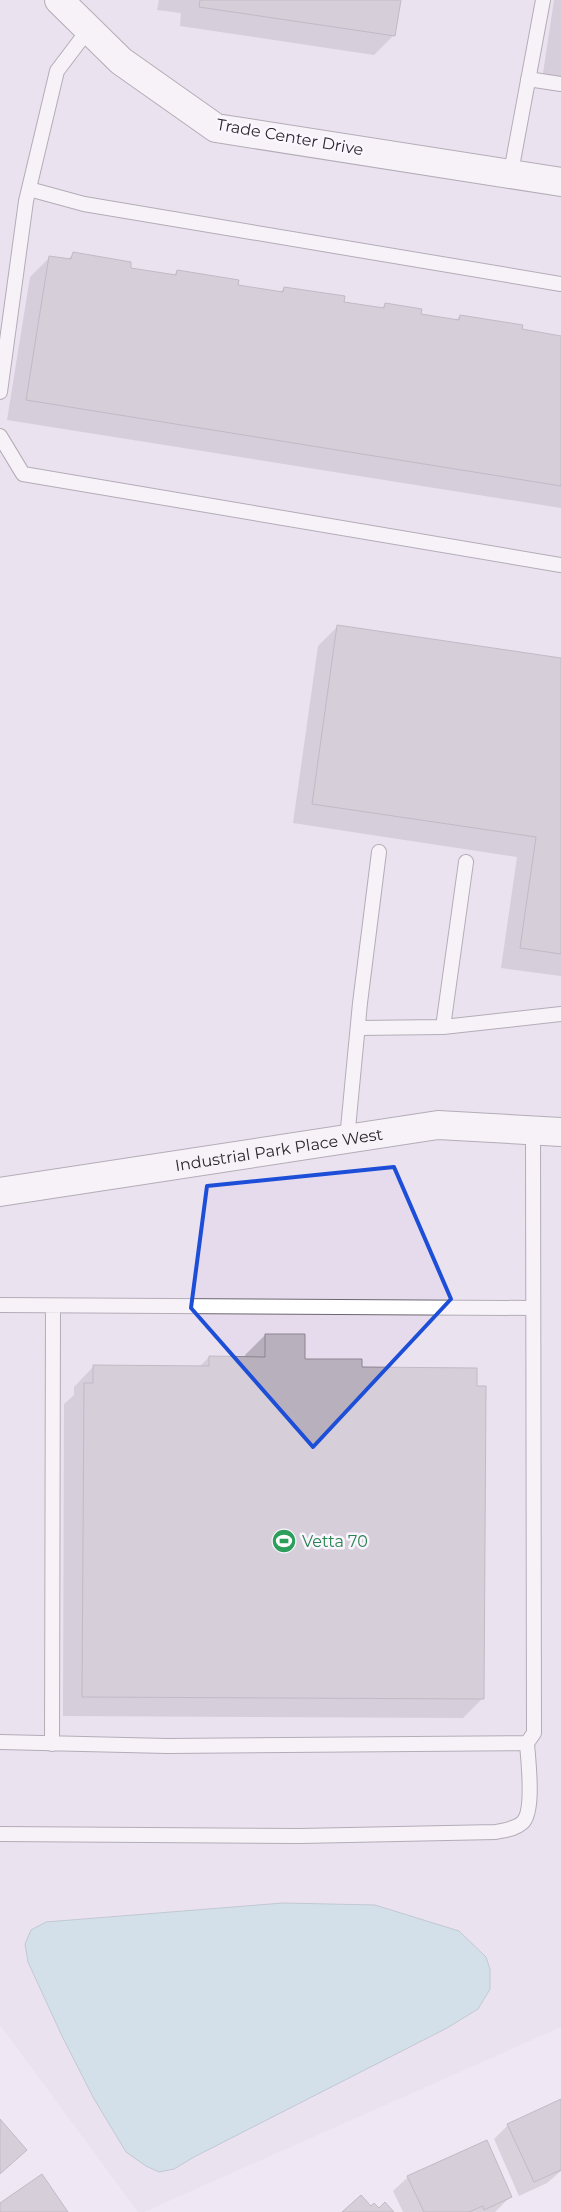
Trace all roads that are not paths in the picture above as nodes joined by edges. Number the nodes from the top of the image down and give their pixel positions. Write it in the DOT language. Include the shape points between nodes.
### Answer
graph roads {
  1 [pos="543,0"];
  2 [pos="54,1"];
  3 [pos="88,30"];
  4 [pos="528,79"];
  5 [pos="561,84"];
  6 [pos="510,172"];
  7 [pos="561,182"];
  8 [pos="29,189"];
  9 [pos="561,284"];
  10 [pos="0,392"];
  11 [pos="0,436"];
  12 [pos="561,565"];
  13 [pos="379,852"];
  14 [pos="466,862"];
  15 [pos="561,1014"];
  16 [pos="443,1027"];
  17 [pos="358,1028"];
  18 [pos="533,1131"];
  19 [pos="561,1132"];
  20 [pos="348,1139"];
  21 [pos="0,1192"];
  22 [pos="0,1305"];
  23 [pos="53,1306"];
  24 [pos="532,1308"];
  25 [pos="0,1742"];
  26 [pos="527,1743"];
  27 [pos="52,1744"];
  28 [pos="0,1834"];
  1 -- 4 [label="lane"];
  2 -- 3 [label="street, Trade Center Drive"];
  3 -- 6 [label="street, Trade Center Drive" via="121,61 216,128"];
  3 -- 8 [label="lane" via="57,71"];
  4 -- 5 [label="lane"];
  4 -- 6 [label="lane"];
  6 -- 7 [label="street, Trade Center Drive"];
  8 -- 9 [label="lane" via="84,204"];
  8 -- 10 [label="lane"];
  11 -- 12 [label="lane" via="23,474"];
  13 -- 17 [label="lane"];
  14 -- 16 [label="lane"];
  15 -- 16 [label="lane"];
  16 -- 17 [label="lane"];
  17 -- 20 [label="lane"];
  18 -- 19 [label="street, Industrial Park Place West"];
  18 -- 20 [label="street, Industrial Park Place West" via="438,1125"];
  18 -- 24 [label="lane"];
  20 -- 21 [label="street, Industrial Park Place West"];
  22 -- 23 [label="lane"];
  23 -- 24 [label="lane"];
  23 -- 27 [label="lane"];
  24 -- 26 [label="lane" via="534,1733"];
  25 -- 27 [label="lane"];
  26 -- 27 [label="lane"];
  26 -- 28 [label="lane" via="530,1810 523,1823 496,1832 300,1836"];
}
